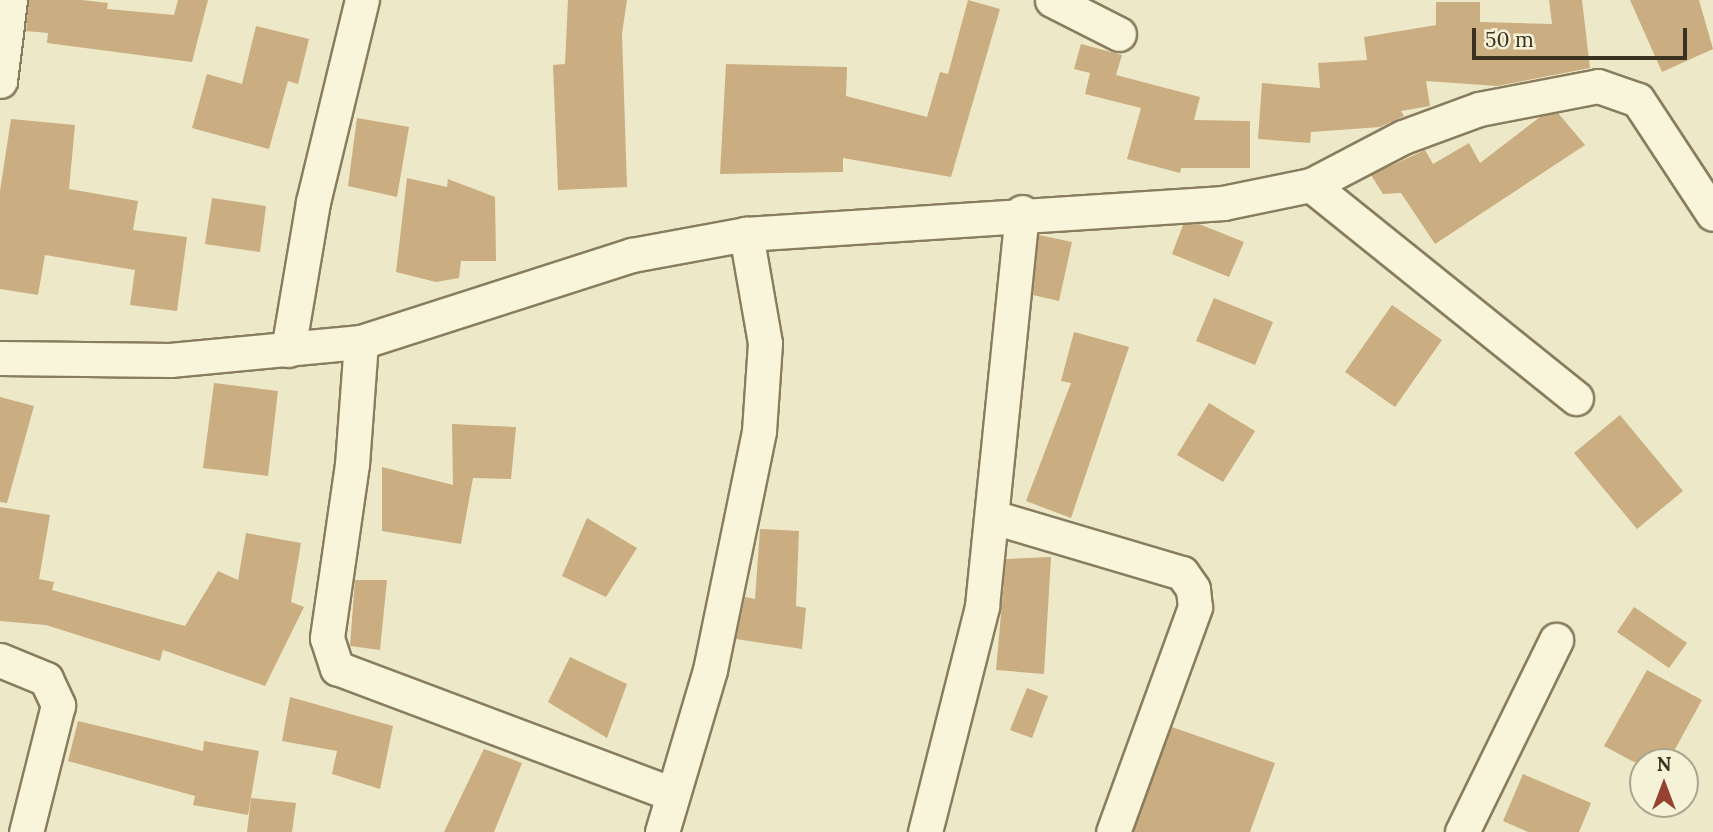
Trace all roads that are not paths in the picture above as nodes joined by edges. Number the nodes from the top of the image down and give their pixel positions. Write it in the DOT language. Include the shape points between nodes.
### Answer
graph roads {
  1 [pos="10,0"];
  2 [pos="362,0"];
  3 [pos="1052,0"];
  4 [pos="1119,34"];
  5 [pos="0,82"];
  6 [pos="1311,185"];
  7 [pos="1022,212"];
  8 [pos="1713,214"];
  9 [pos="746,233"];
  10 [pos="361,342"];
  11 [pos="288,350"];
  12 [pos="0,358"];
  13 [pos="1576,398"];
  14 [pos="993,517"];
  15 [pos="1556,639"];
  16 [pos="0,660"];
  17 [pos="673,794"];
  18 [pos="26,832"];
  19 [pos="663,832"];
  20 [pos="925,832"];
  21 [pos="1113,832"];
  22 [pos="1462,832"];
  1 -- 5 [label="street"];
  2 -- 11 [label="street" via="313,202"];
  3 -- 4 [label="street"];
  6 -- 7 [label="street" via="1223,203"];
  6 -- 8 [label="street" via="1404,137 1479,109 1598,86 1638,100"];
  6 -- 13 [label="street"];
  7 -- 9 [label="street"];
  7 -- 14 [label="street"];
  9 -- 10 [label="street" via="632,255"];
  9 -- 17 [label="street" via="765,343 758,430 710,670"];
  10 -- 11 [label="street"];
  10 -- 17 [label="street" via="352,464 327,638 337,668"];
  11 -- 12 [label="street" via="158,360"];
  14 -- 20 [label="street" via="982,606"];
  14 -- 21 [label="street" via="1182,573 1193,589 1195,607"];
  15 -- 22 [label="street"];
  16 -- 18 [label="street" via="46,679 58,705"];
  17 -- 19 [label="street"];
}
